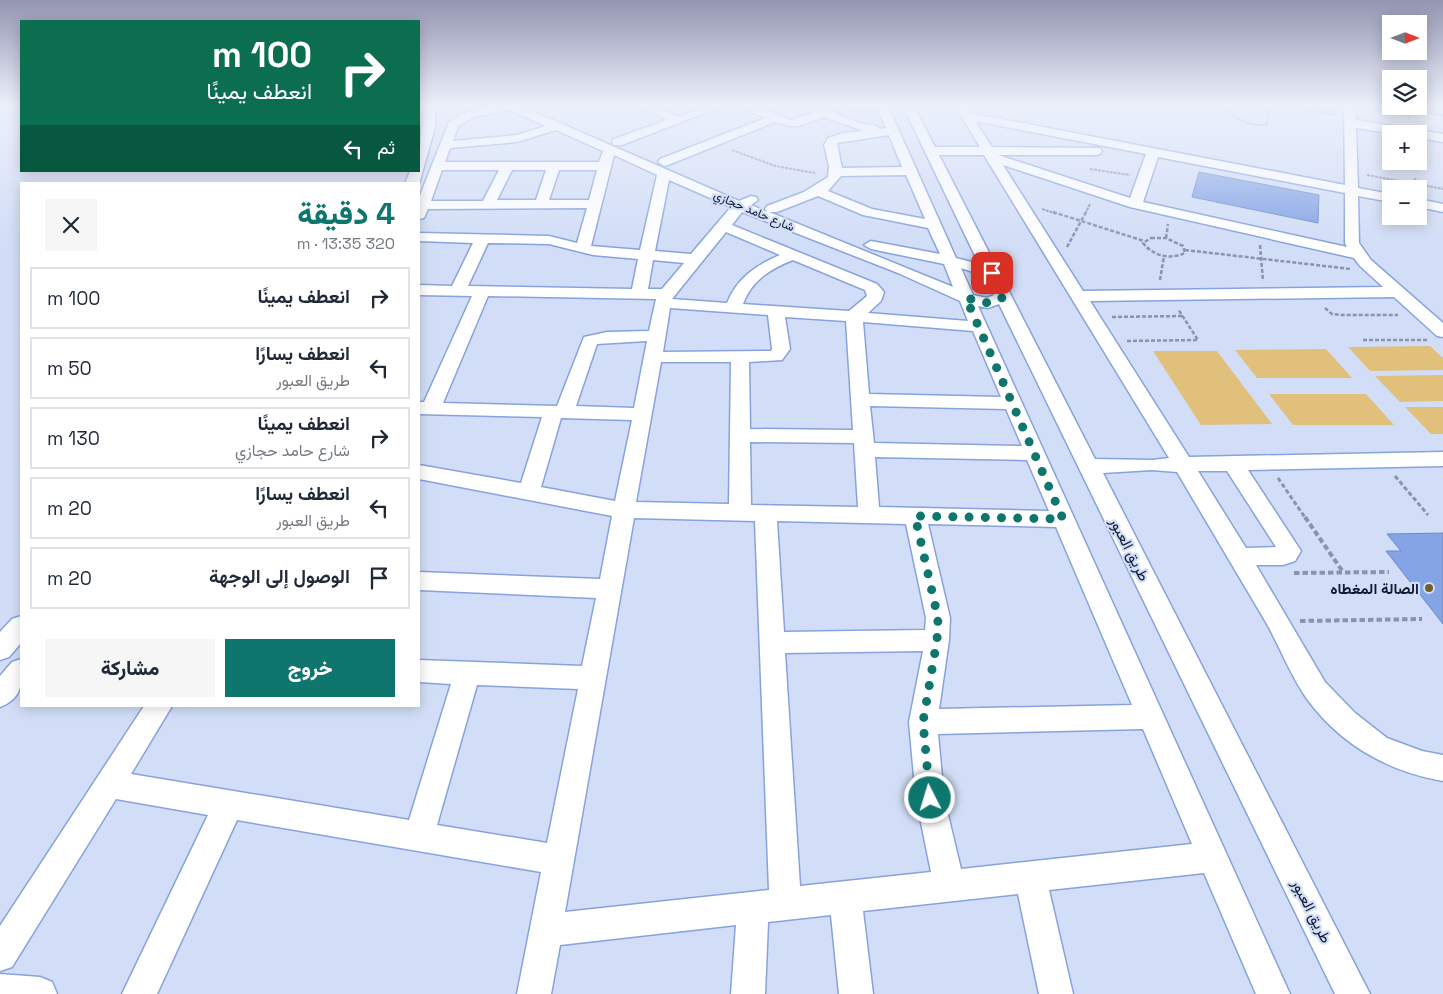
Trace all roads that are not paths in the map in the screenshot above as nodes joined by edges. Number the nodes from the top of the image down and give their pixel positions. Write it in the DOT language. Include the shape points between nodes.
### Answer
graph roads {
  1 [pos="444,150"];
  2 [pos="610,150"];
  3 [pos="627,150"];
  4 [pos="697,150"];
  5 [pos="831,150"];
  6 [pos="901,150"];
  7 [pos="988,150"];
  8 [pos="1350,150"];
  9 [pos="931,151"];
  10 [pos="1150,151"];
  11 [pos="990,154"];
  12 [pos="438,166"];
  13 [pos="507,166"];
  14 [pos="554,166"];
  15 [pos="605,166"];
  16 [pos="664,168"];
  17 [pos="910,171"];
  18 [pos="835,175"];
  19 [pos="1350,190"];
  20 [pos="817,191"];
  21 [pos="1382,196"];
  22 [pos="746,203"];
  23 [pos="595,204"];
  24 [pos="1135,204"];
  25 [pos="488,205"];
  26 [pos="541,205"];
  27 [pos="1427,205"];
  28 [pos="1443,208"];
  29 [pos="772,209"];
  30 [pos="421,210"];
  31 [pos="934,225"];
  32 [pos="723,226"];
  33 [pos="420,237"];
  34 [pos="483,238"];
  35 [pos="583,249"];
  36 [pos="1358,254"];
  37 [pos="647,255"];
  38 [pos="792,255"];
  39 [pos="695,259"];
  40 [pos="950,261"];
  41 [pos="992,273"];
  42 [pos="420,290"];
  43 [pos="458,290"];
  44 [pos="482,291"];
  45 [pos="1397,292"];
  46 [pos="639,293"];
  47 [pos="1078,296"];
  48 [pos="1004,297"];
  49 [pos="665,298"];
  50 [pos="966,298"];
  51 [pos="733,308"];
  52 [pos="776,313"];
  53 [pos="854,316"];
  54 [pos="979,327"];
  55 [pos="1438,336"];
  56 [pos="655,346"];
  57 [pos="740,357"];
  58 [pos="860,400"];
  59 [pos="1012,403"];
  60 [pos="425,408"];
  61 [pos="559,412"];
  62 [pos="642,414"];
  63 [pos="740,435"];
  64 [pos="863,443"];
  65 [pos="1034,453"];
  66 [pos="1443,460"];
  67 [pos="1233,463"];
  68 [pos="1183,464"];
  69 [pos="1088,466"];
  70 [pos="420,472"];
  71 [pos="529,492"];
  72 [pos="624,510"];
  73 [pos="740,512"];
  74 [pos="766,513"];
  75 [pos="869,515"];
  76 [pos="915,516"];
  77 [pos="1063,519"];
  78 [pos="1239,557"];
  79 [pos="420,581"];
  80 [pos="609,589"];
  81 [pos="20,627"];
  82 [pos="937,640"];
  83 [pos="773,643"];
  84 [pos="0,649"];
  85 [pos="20,671"];
  86 [pos="420,671"];
  87 [pos="468,673"];
  88 [pos="593,678"];
  89 [pos="0,695"];
  90 [pos="158,707"];
  91 [pos="1151,717"];
  92 [pos="923,722"];
  93 [pos="1443,768"];
  94 [pos="109,784"];
  95 [pos="229,804"];
  96 [pos="419,837"];
  97 [pos="1212,857"];
  98 [pos="559,860"];
  99 [pos="1030,877"];
  100 [pos="950,886"];
  101 [pos="845,897"];
  102 [pos="785,904"];
  103 [pos="753,907"];
  104 [pos="546,930"];
  105 [pos="0,955"];
  106 [pos="0,991"];
  107 [pos="40,994"];
  108 [pos="139,994"];
  109 [pos="534,994"];
  110 [pos="748,994"];
  111 [pos="856,994"];
  112 [pos="1056,994"];
  113 [pos="1273,994"];
  114 [pos="1353,994"];
  1 -- 12 [label="street"];
  2 -- 15 [label="street"];
  3 -- 16 [label="street, شارع حامد حجازي"];
  4 -- 16 [label="street"];
  5 -- 18 [label="street"];
  6 -- 17 [label="street"];
  7 -- 11 [label="street"];
  8 -- 19 [label="street"];
  9 -- 11 [label="street"];
  9 -- 41 [label="street, طريق العبور"];
  10 -- 11 [label="street"];
  10 -- 19 [label="street"];
  10 -- 24 [label="street" via="1145,178"];
  11 -- 24 [label="street"];
  11 -- 47 [label="street"];
  12 -- 13 [label="street"];
  12 -- 30 [label="street"];
  13 -- 14 [label="street"];
  13 -- 25 [label="street"];
  14 -- 15 [label="street"];
  14 -- 26 [label="street"];
  15 -- 23 [label="street"];
  16 -- 22 [label="street, شارع حامد حجازي"];
  16 -- 37 [label="street"];
  17 -- 18 [label="street"];
  17 -- 31 [label="street"];
  18 -- 20 [label="street"];
  19 -- 21 [label="street"];
  19 -- 36 [label="street" via="1352,243"];
  20 -- 29 [label="street"];
  20 -- 31 [label="street" via="868,212"];
  22 -- 29 [label="street, شارع حامد حجازي"];
  22 -- 32 [label="street"];
  22 -- 50 [label="street, شارع حامد حجازي"];
  23 -- 26 [label="street"];
  23 -- 35 [label="street"];
  24 -- 36 [label="street"];
  25 -- 26 [label="street"];
  25 -- 30 [label="street"];
  27 -- 28 [label="street"];
  29 -- 40 [label="street, شارع حامد حجازي" via="849,239"];
  31 -- 40 [label="street"];
  32 -- 38 [label="street"];
  32 -- 39 [label="street"];
  33 -- 34 [label="street"];
  34 -- 35 [label="street" via="549,240"];
  34 -- 43 [label="street"];
  35 -- 37 [label="street"];
  36 -- 45 [label="street"];
  37 -- 39 [label="street"];
  37 -- 46 [label="street"];
  38 -- 51 [label="street" via="752,276 739,291"];
  38 -- 53 [label="street" via="874,290 875,298"];
  39 -- 49 [label="street"];
  40 -- 41 [label="street, شارع حامد حجازي"];
  40 -- 50 [label="street"];
  41 -- 48 [label="street, طريق العبور"];
  42 -- 43 [label="street"];
  43 -- 44 [label="street"];
  44 -- 46 [label="street"];
  44 -- 60 [label="street"];
  45 -- 47 [label="street"];
  45 -- 55 [label="street" via="1423,314"];
  46 -- 49 [label="street"];
  47 -- 68 [label="street"];
  48 -- 50 [label="street, شارع حامد حجازي" via="988,303"];
  48 -- 69 [label="street, طريق العبور"];
  49 -- 51 [label="street"];
  49 -- 56 [label="street"];
  50 -- 54 [label="street"];
  51 -- 52 [label="street"];
  52 -- 53 [label="street" via="816,312"];
  52 -- 57 [label="street" via="779,354"];
  53 -- 54 [label="street"];
  53 -- 58 [label="street"];
  54 -- 59 [label="street"];
  56 -- 57 [label="street"];
  56 -- 61 [label="street" via="607,337 590,341"];
  56 -- 62 [label="street"];
  57 -- 63 [label="street"];
  58 -- 59 [label="street"];
  58 -- 64 [label="street"];
  59 -- 65 [label="street"];
  60 -- 61 [label="street"];
  61 -- 62 [label="street"];
  61 -- 71 [label="street"];
  62 -- 72 [label="street"];
  63 -- 64 [label="street"];
  63 -- 73 [label="street"];
  64 -- 65 [label="street"];
  64 -- 75 [label="street"];
  65 -- 77 [label="street"];
  66 -- 67 [label="street"];
  67 -- 68 [label="street"];
  67 -- 78 [label="street" via="1290,551 1283,556"];
  68 -- 69 [label="street"];
  68 -- 78 [label="street"];
  69 -- 114 [label="street, طريق العبور"];
  70 -- 71 [label="street"];
  71 -- 72 [label="street"];
  72 -- 73 [label="street"];
  72 -- 80 [label="street"];
  73 -- 74 [label="street"];
  74 -- 75 [label="street"];
  74 -- 83 [label="street"];
  75 -- 76 [label="street"];
  76 -- 77 [label="street"];
  76 -- 82 [label="street" via="938,618"];
  77 -- 91 [label="street"];
  78 -- 93 [label="street" via="1316,690 1345,722 1378,747 1422,764"];
  79 -- 80 [label="street"];
  80 -- 88 [label="street"];
  81 -- 84 [label="street"];
  82 -- 83 [label="street"];
  82 -- 92 [label="street"];
  83 -- 102 [label="street"];
  85 -- 89 [label="street"];
  86 -- 87 [label="street"];
  87 -- 88 [label="street"];
  87 -- 96 [label="street"];
  88 -- 98 [label="street"];
  90 -- 94 [label="street"];
  91 -- 92 [label="street"];
  91 -- 97 [label="street"];
  92 -- 100 [label="street" via="930,798"];
  94 -- 95 [label="street"];
  94 -- 105 [label="street"];
  95 -- 96 [label="street"];
  95 -- 108 [label="street"];
  96 -- 98 [label="street"];
  97 -- 99 [label="street"];
  97 -- 113 [label="street"];
  98 -- 104 [label="street"];
  99 -- 100 [label="street"];
  99 -- 112 [label="street"];
  100 -- 101 [label="street"];
  101 -- 102 [label="street"];
  101 -- 111 [label="street"];
  102 -- 103 [label="street"];
  103 -- 104 [label="street"];
  103 -- 110 [label="street"];
  104 -- 109 [label="street"];
  106 -- 107 [label="street"];
}
